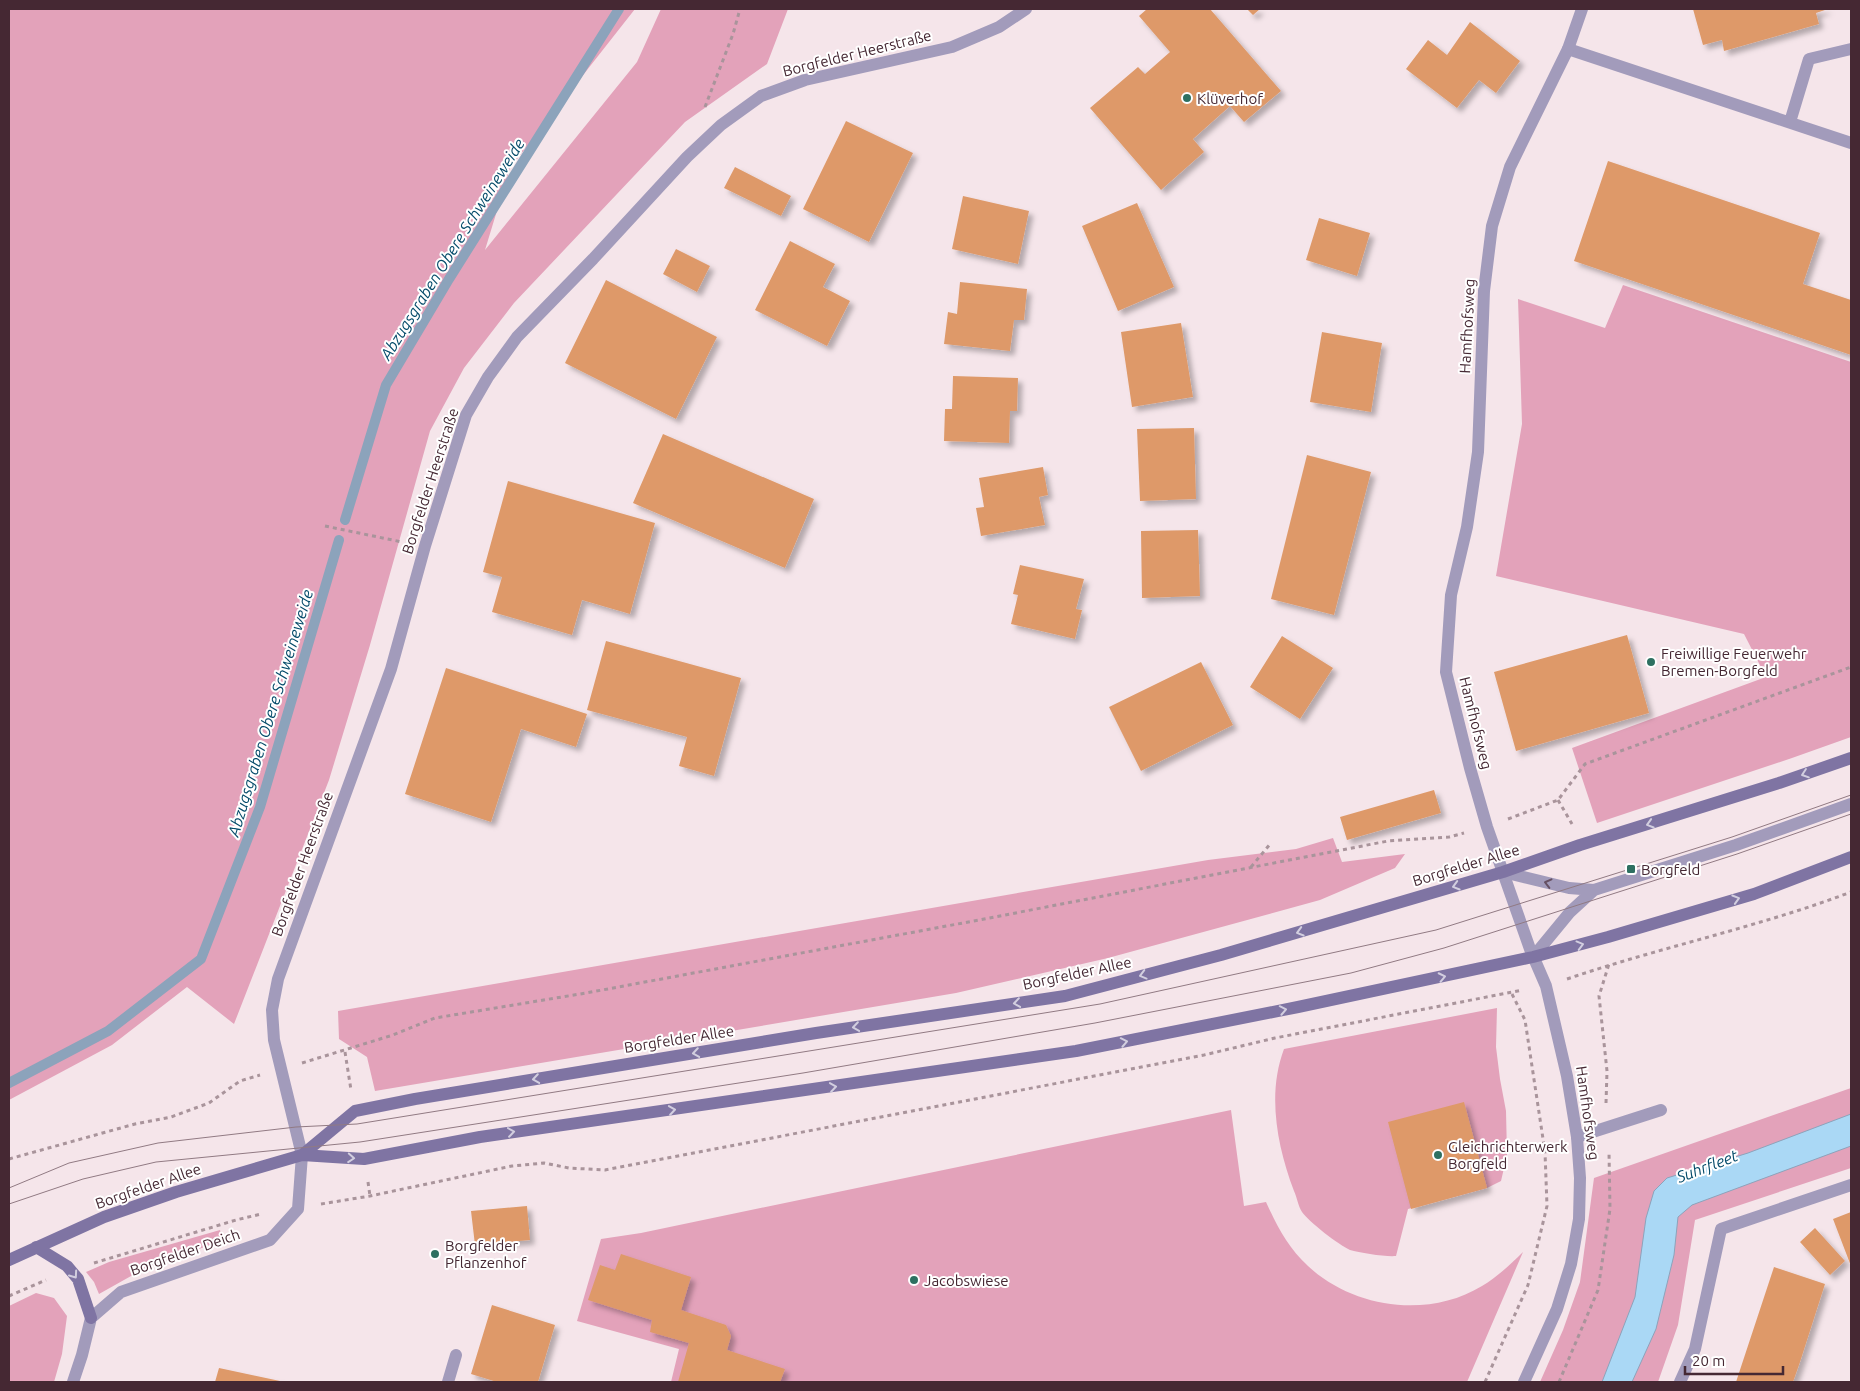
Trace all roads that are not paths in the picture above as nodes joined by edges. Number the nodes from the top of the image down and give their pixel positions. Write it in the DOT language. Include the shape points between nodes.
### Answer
graph roads {
  1 [pos="1026,9"];
  2 [pos="1582,9"];
  3 [pos="1568,49"];
  4 [pos="1851,49"];
  5 [pos="1790,122"];
  6 [pos="1851,143"];
  7 [pos="1851,758"];
  8 [pos="1851,804"];
  9 [pos="1851,857"];
  10 [pos="1503,872"];
  11 [pos="1594,890"];
  12 [pos="1533,957"];
  13 [pos="1661,1110"];
  14 [pos="1577,1137"];
  15 [pos="302,1155"];
  16 [pos="1851,1185"];
  17 [pos="36,1247"];
  18 [pos="9,1260"];
  19 [pos="91,1318"];
  20 [pos="456,1355"];
  21 [pos="73,1382"];
  22 [pos="448,1382"];
  23 [pos="1524,1382"];
  24 [pos="1680,1382"];
  1 -- 15 [label="street, Borgfelder Heerstraße" via="999,27 952,47 805,80 761,96 721,125 686,157 593,260 517,337 488,377 466,415 425,546 392,669 278,979 272,1010 274,1040"];
  2 -- 3 [label="street, Hamfhofsweg"];
  3 -- 5 [label="street"];
  3 -- 10 [label="street, Hamfhofsweg" via="1510,167 1492,226 1484,291 1478,452 1467,527 1451,594 1446,672 1470,768"];
  4 -- 5 [label="street" via="1809,59"];
  5 -- 6 [label="street"];
  7 -- 10 [label="main road, Borgfelder Allee, one-way"];
  8 -- 11 [label="street"];
  12 -- 9 [label="main road, Borgfelder Allee, one-way" via="1754,894"];
  11 -- 10 [label="street, one-way" via="1569,888"];
  10 -- 12 [label="street, Hamfhofsweg"];
  10 -- 15 [label="main road, Borgfelder Allee, one-way" via="1221,955 1065,996 816,1033 355,1111"];
  11 -- 12 [label="street" via="1570,912"];
  12 -- 14 [label="street, Hamfhofsweg" via="1553,1013"];
  15 -- 12 [label="main road, Borgfelder Allee, one-way" via="364,1159 480,1137 1076,1051 1298,1008"];
  13 -- 14 [label="street"];
  14 -- 23 [label="street, Hamfhofsweg" via="1579,1219 1571,1264 1557,1309"];
  15 -- 17 [label="main road, Borgfelder Allee" via="167,1195 104,1217"];
  15 -- 19 [label="street, Borgfelder Deich" via="298,1209 270,1240 121,1292"];
  16 -- 24 [label="street" via="1722,1229 1695,1349"];
  17 -- 18 [label="main road, Borgfelder Allee"];
  17 -- 19 [label="main road, one-way" via="67,1266 78,1279"];
  19 -- 21 [label="street"];
  20 -- 22 [label="street"];
}
